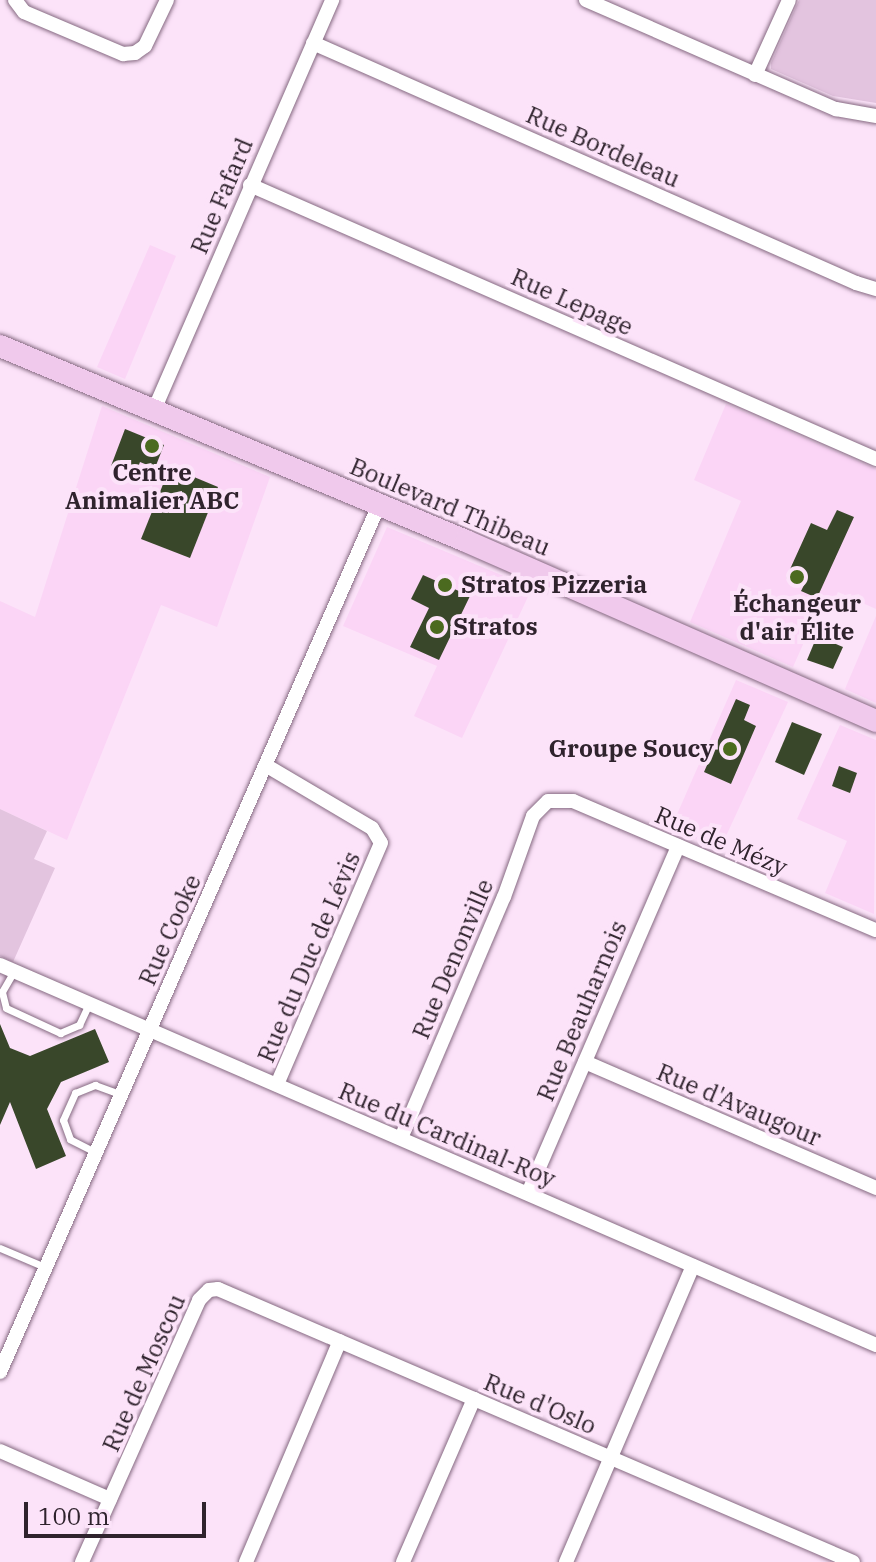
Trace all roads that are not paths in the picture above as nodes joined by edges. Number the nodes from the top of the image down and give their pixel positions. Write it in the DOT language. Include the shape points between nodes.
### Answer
graph roads {
  1 [pos="15,0"];
  2 [pos="167,0"];
  3 [pos="332,0"];
  4 [pos="586,0"];
  5 [pos="789,0"];
  6 [pos="313,43"];
  7 [pos="755,75"];
  8 [pos="876,116"];
  9 [pos="250,185"];
  10 [pos="876,289"];
  11 [pos="0,346"];
  12 [pos="154,410"];
  13 [pos="876,459"];
  14 [pos="379,505"];
  15 [pos="876,721"];
  16 [pos="267,766"];
  17 [pos="548,801"];
  18 [pos="678,846"];
  19 [pos="876,930"];
  20 [pos="0,965"];
  21 [pos="14,971"];
  22 [pos="89,1004"];
  23 [pos="149,1030"];
  24 [pos="585,1062"];
  25 [pos="277,1085"];
  26 [pos="120,1094"];
  27 [pos="401,1138"];
  28 [pos="95,1152"];
  29 [pos="876,1188"];
  30 [pos="528,1193"];
  31 [pos="0,1248"];
  32 [pos="693,1266"];
  33 [pos="45,1267"];
  34 [pos="209,1290"];
  35 [pos="340,1341"];
  36 [pos="876,1345"];
  37 [pos="0,1372"];
  38 [pos="474,1399"];
  39 [pos="0,1451"];
  40 [pos="610,1458"];
  41 [pos="110,1499"];
  42 [pos="82,1562"];
  43 [pos="246,1562"];
  44 [pos="403,1562"];
  45 [pos="566,1562"];
  46 [pos="853,1562"];
  1 -- 2 [label="street" via="24,12 123,54 145,46"];
  3 -- 6 [label="street, Rue Fafard"];
  4 -- 7 [label="street"];
  5 -- 7 [label="street"];
  6 -- 9 [label="street, Rue Fafard"];
  6 -- 10 [label="street, Rue Bordeleau"];
  7 -- 8 [label="street" via="836,109"];
  9 -- 12 [label="street, Rue Fafard"];
  9 -- 13 [label="street, Rue Lepage"];
  11 -- 12 [label="main road, Boulevard Thibeau"];
  12 -- 14 [label="main road, Boulevard Thibeau"];
  14 -- 15 [label="main road, Boulevard Thibeau"];
  14 -- 16 [label="street, Rue Cooke"];
  16 -- 23 [label="street, Rue Cooke"];
  16 -- 25 [label="street, Rue du Duc de Lévis" via="372,828 381,843"];
  17 -- 18 [label="street, Rue de Mézy" via="573,801"];
  17 -- 27 [label="street, Rue Denonville" via="533,816"];
  18 -- 19 [label="street, Rue de Mézy"];
  18 -- 24 [label="street, Rue Beauharnois"];
  20 -- 21 [label="street, Rue du Cardinal-Roy"];
  21 -- 22 [label="street, Rue du Cardinal-Roy"];
  21 -- 22 [label="lane" via="2,992 6,1008 60,1033 79,1025"];
  22 -- 23 [label="street, Rue du Cardinal-Roy"];
  23 -- 25 [label="street, Rue du Cardinal-Roy"];
  23 -- 26 [label="street, Rue Cooke"];
  24 -- 29 [label="street, Rue d'Avaugour"];
  24 -- 30 [label="street, Rue Beauharnois"];
  25 -- 27 [label="street, Rue du Cardinal-Roy"];
  26 -- 28 [label="street, Rue Cooke"];
  26 -- 28 [label="lane" via="95,1085 75,1093 63,1120 70,1139"];
  27 -- 30 [label="street, Rue du Cardinal-Roy"];
  28 -- 33 [label="street, Rue Cooke"];
  30 -- 32 [label="street, Rue du Cardinal-Roy"];
  31 -- 33 [label="lane"];
  32 -- 36 [label="street, Rue du Cardinal-Roy"];
  32 -- 40 [label="street"];
  33 -- 37 [label="street, Rue Cooke"];
  34 -- 35 [label="street, Rue d'Oslo" via="223,1290"];
  34 -- 41 [label="street, Rue de Moscou" via="199,1300"];
  35 -- 38 [label="street, Rue d'Oslo"];
  35 -- 43 [label="street"];
  38 -- 40 [label="street, Rue d'Oslo"];
  38 -- 44 [label="street"];
  39 -- 41 [label="street"];
  40 -- 45 [label="street"];
  40 -- 46 [label="street, Rue d'Oslo"];
  41 -- 42 [label="street, Rue de Moscou"];
}
